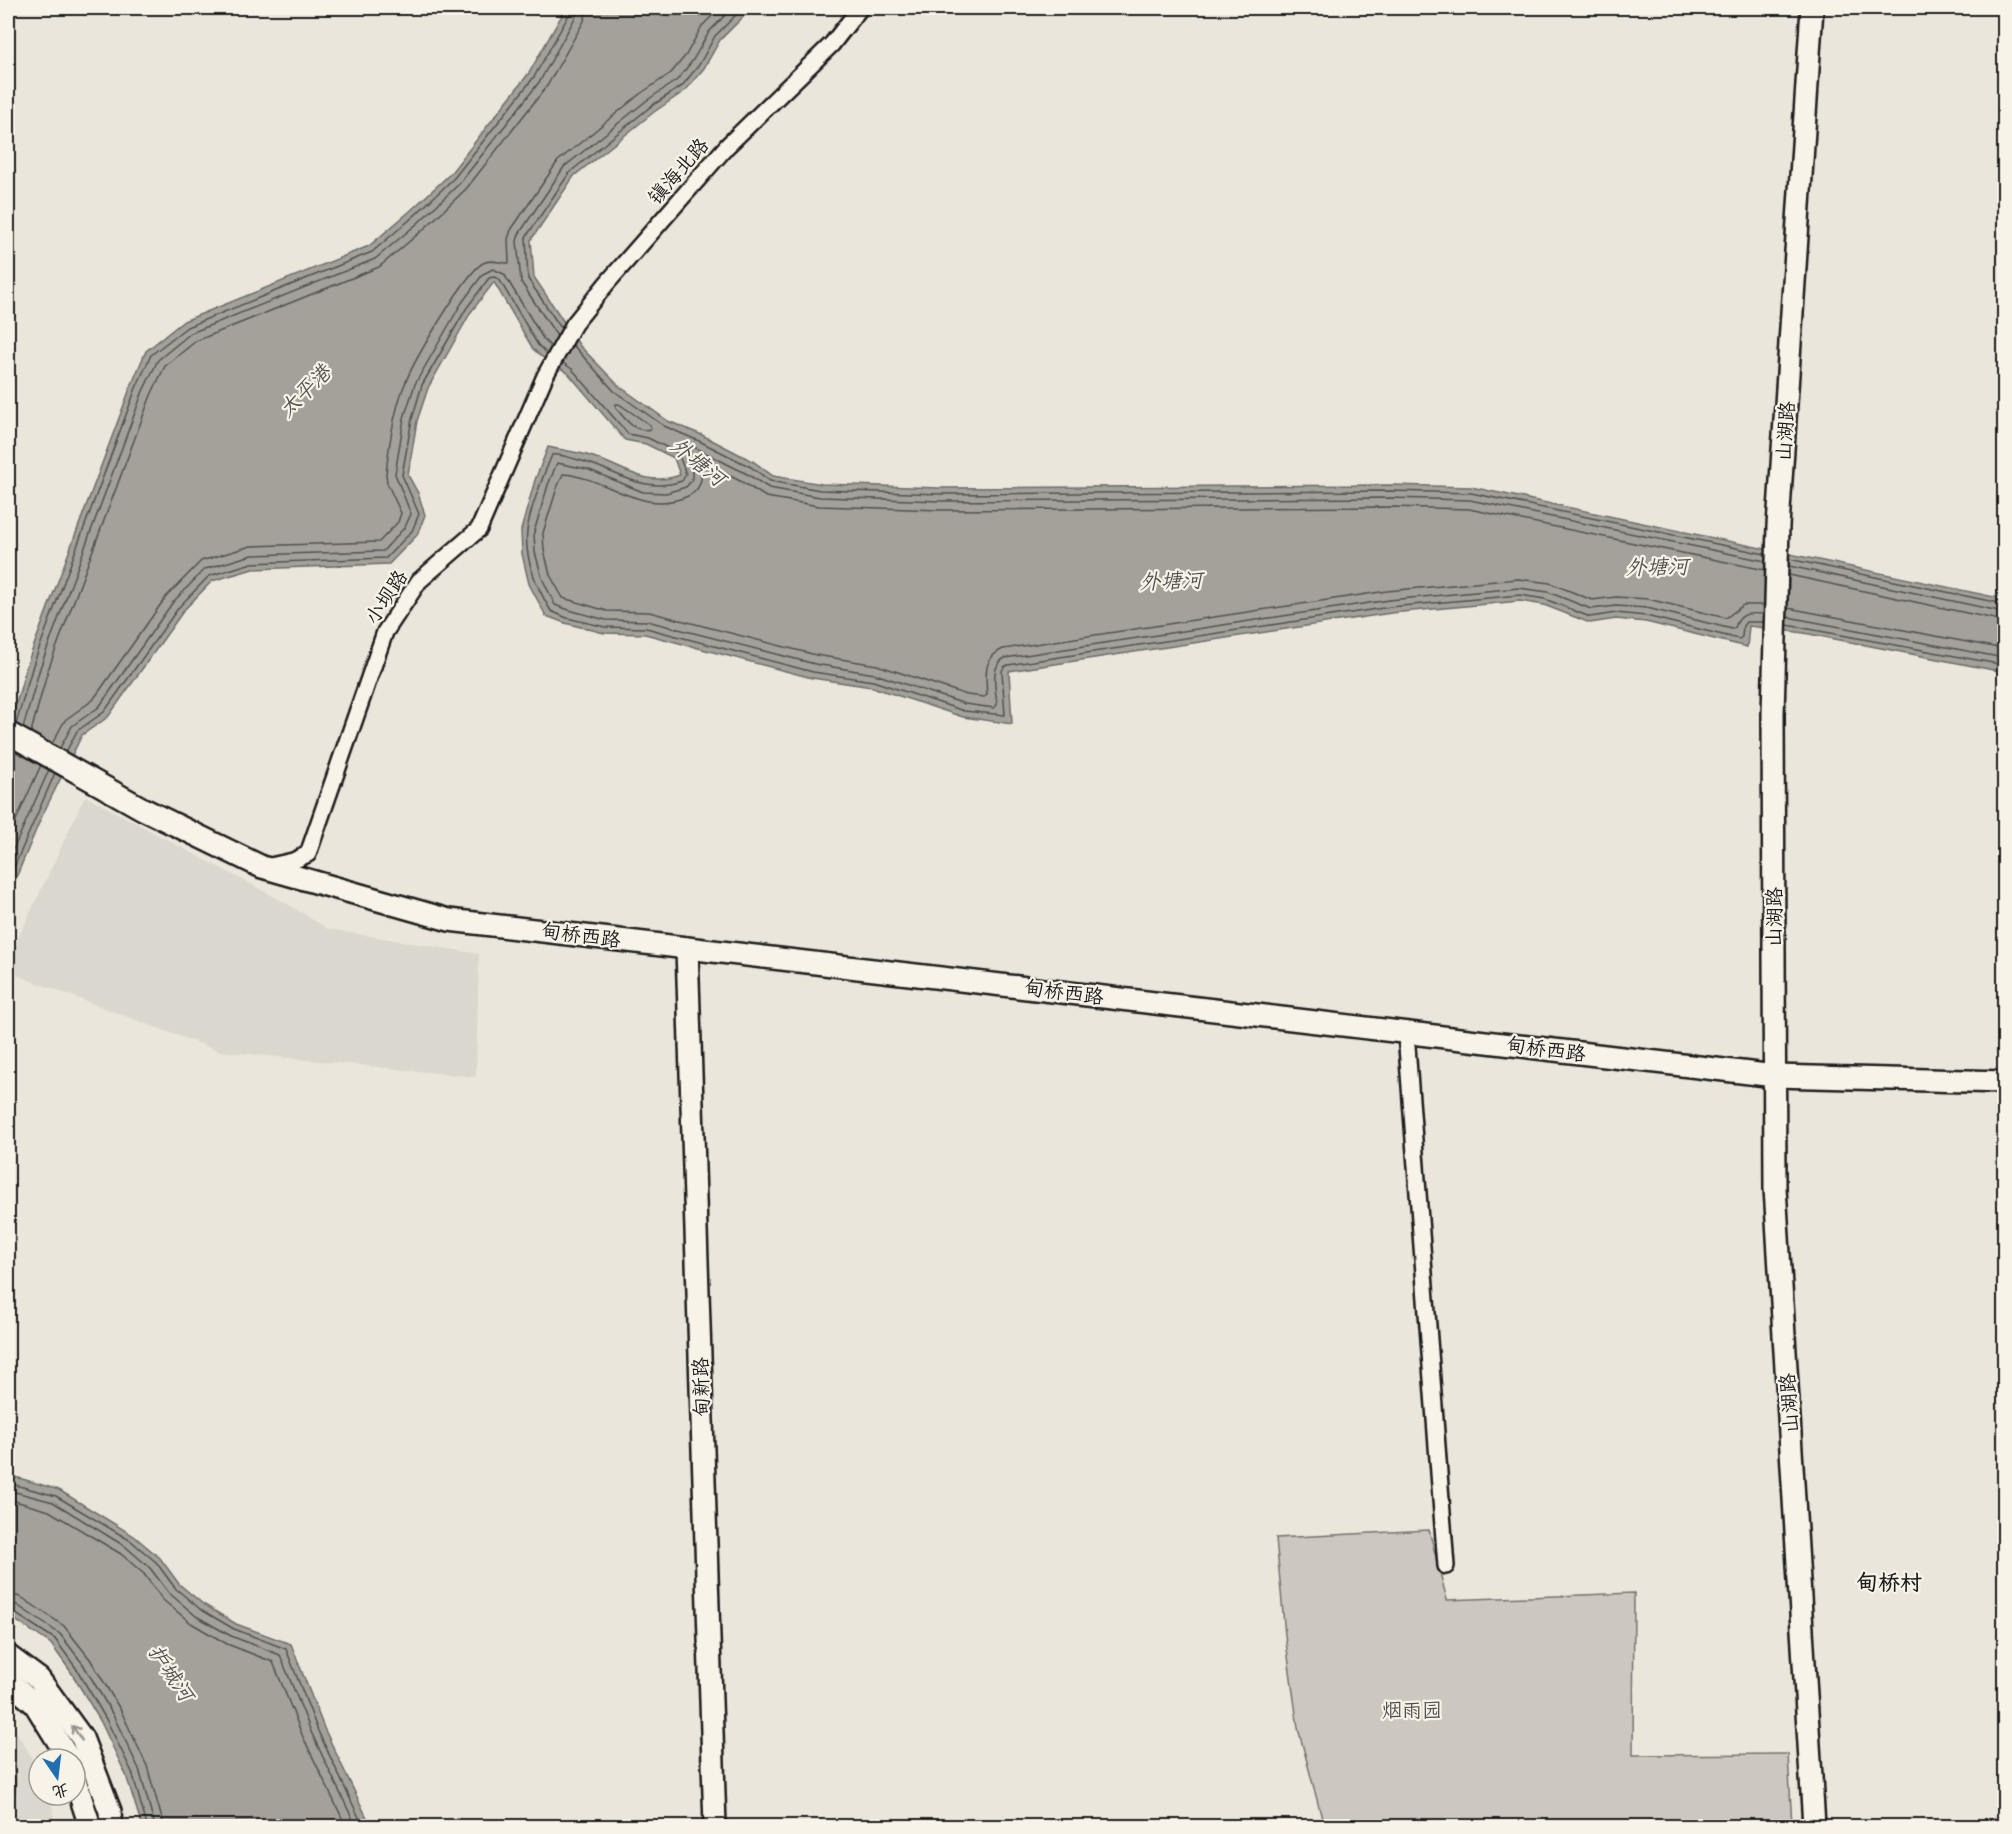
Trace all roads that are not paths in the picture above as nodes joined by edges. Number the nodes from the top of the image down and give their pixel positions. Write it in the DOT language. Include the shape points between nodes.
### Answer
graph roads {
  1 [pos="860,8"];
  2 [pos="1812,8"];
  3 [pos="545,376"];
  4 [pos="8,733"];
  5 [pos="262,867"];
  6 [pos="687,948"];
  7 [pos="1406,1033"];
  8 [pos="1775,1076"];
  9 [pos="2004,1082"];
  10 [pos="1446,1566"];
  11 [pos="8,1656"];
  12 [pos="8,1681"];
  13 [pos="62,1747"];
  14 [pos="84,1807"];
  15 [pos="90,1827"];
  16 [pos="111,1827"];
  17 [pos="715,1827"];
  18 [pos="1814,1827"];
  1 -- 3 [label="street, 镇海北路" via="832,44 727,146 607,284 574,324"];
  2 -- 8 [label="street, 山湖路" via="1778,526 1773,714"];
  3 -- 5 [label="street, 小坝路" via="479,529 418,581 385,632 308,854"];
  4 -- 5 [label="street, 甸桥西路" via="142,809"];
  5 -- 6 [label="street, 甸桥西路" via="449,920"];
  6 -- 7 [label="street, 甸桥西路"];
  6 -- 17 [label="street, 甸新路"];
  7 -- 8 [label="street, 甸桥西路"];
  7 -- 10 [label="street"];
  8 -- 9 [label="street, 甸桥西路"];
  8 -- 18 [label="street, 山湖路" via="1775,1188"];
  16 -- 11 [label="street, one-way" via="110,1811 82,1738 39,1679"];
  12 -- 13 [label="street" via="35,1704"];
  14 -- 15 [label="street"];
}
